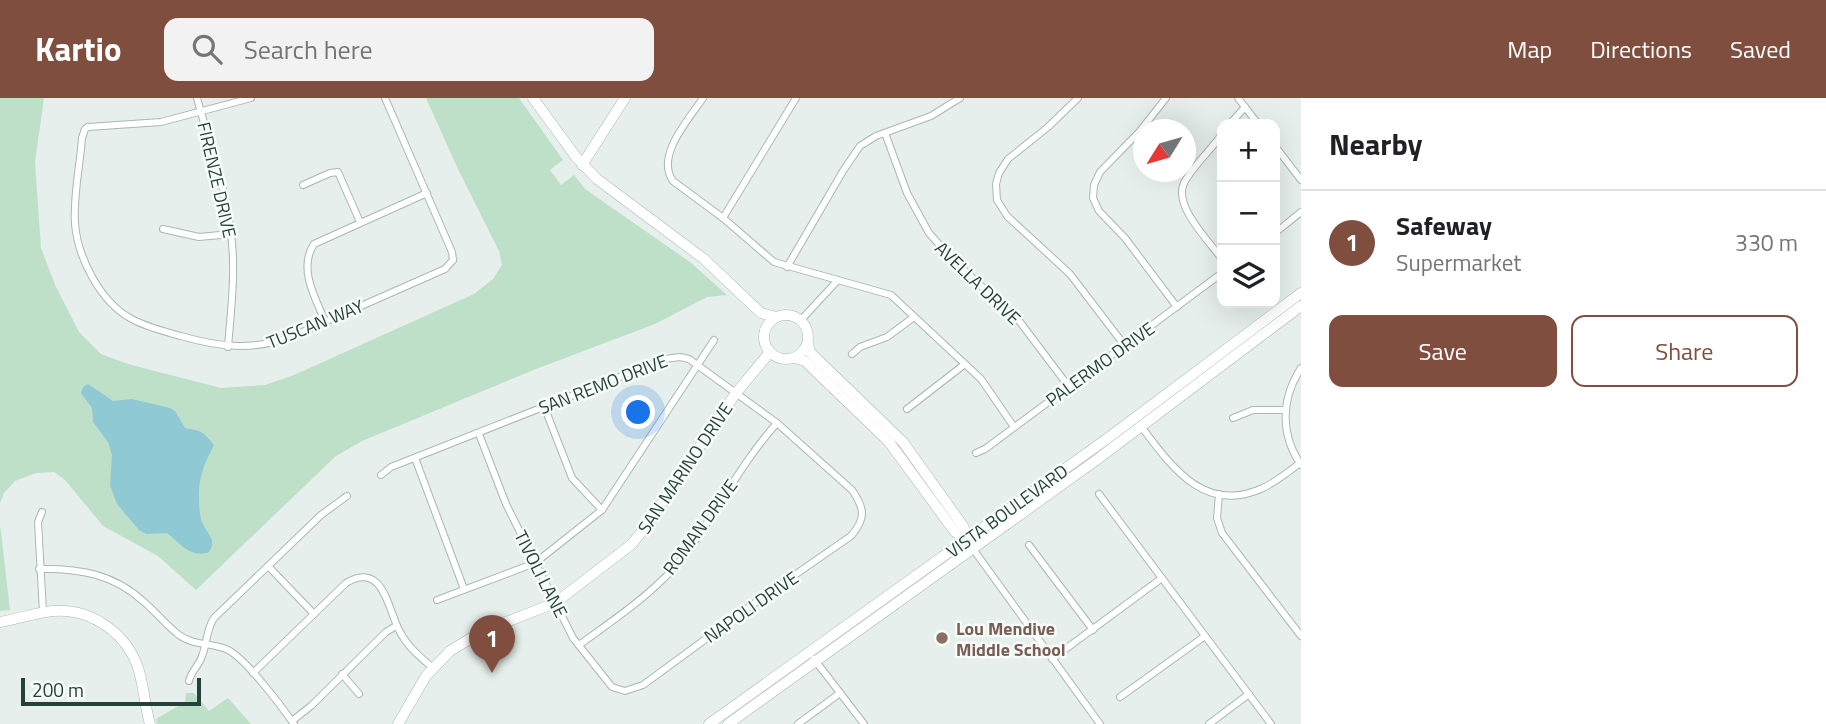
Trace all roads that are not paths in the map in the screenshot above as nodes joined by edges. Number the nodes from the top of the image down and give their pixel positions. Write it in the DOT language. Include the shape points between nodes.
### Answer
graph roads {
  1 [pos="197,98"];
  2 [pos="251,98"];
  3 [pos="385,98"];
  4 [pos="533,98"];
  5 [pos="625,98"];
  6 [pos="703,98"];
  7 [pos="796,98"];
  8 [pos="960,98"];
  9 [pos="1078,98"];
  10 [pos="1166,98"];
  11 [pos="1238,98"];
  12 [pos="1245,107"];
  13 [pos="201,112"];
  14 [pos="1234,119"];
  15 [pos="1254,119"];
  16 [pos="885,132"];
  17 [pos="1217,140"];
  18 [pos="1280,153"];
  19 [pos="582,165"];
  20 [pos="1301,180"];
  21 [pos="303,185"];
  22 [pos="427,194"];
  23 [pos="1301,212"];
  24 [pos="723,218"];
  25 [pos="360,222"];
  26 [pos="163,229"];
  27 [pos="1280,229"];
  28 [pos="231,234"];
  29 [pos="1217,252"];
  30 [pos="787,267"];
  31 [pos="1217,277"];
  32 [pos="838,281"];
  33 [pos="1301,293"];
  34 [pos="1301,306"];
  35 [pos="1177,307"];
  36 [pos="761,313"];
  37 [pos="777,317"];
  38 [pos="914,317"];
  39 [pos="801,320"];
  40 [pos="325,321"];
  41 [pos="765,328"];
  42 [pos="714,340"];
  43 [pos="808,344"];
  44 [pos="1125,346"];
  45 [pos="228,347"];
  46 [pos="770,352"];
  47 [pos="852,354"];
  48 [pos="795,358"];
  49 [pos="965,364"];
  50 [pos="698,365"];
  51 [pos="1301,368"];
  52 [pos="1069,387"];
  53 [pos="736,393"];
  54 [pos="544,406"];
  55 [pos="907,409"];
  56 [pos="1285,410"];
  57 [pos="1233,418"];
  58 [pos="1138,422"];
  59 [pos="777,423"];
  60 [pos="1014,427"];
  61 [pos="479,434"];
  62 [pos="976,453"];
  63 [pos="415,458"];
  64 [pos="1300,464"];
  65 [pos="381,475"];
  66 [pos="1099,494"];
  67 [pos="1219,494"];
  68 [pos="347,496"];
  69 [pos="602,510"];
  70 [pos="42,512"];
  71 [pos="863,515"];
  72 [pos="970,544"];
  73 [pos="1029,545"];
  74 [pos="535,563"];
  75 [pos="268,566"];
  76 [pos="40,569"];
  77 [pos="364,570"];
  78 [pos="365,578"];
  79 [pos="1162,578"];
  80 [pos="464,589"];
  81 [pos="437,600"];
  82 [pos="555,603"];
  83 [pos="43,612"];
  84 [pos="314,614"];
  85 [pos="0,622"];
  86 [pos="397,626"];
  87 [pos="1093,630"];
  88 [pos="1205,635"];
  89 [pos="1301,636"];
  90 [pos="205,644"];
  91 [pos="579,645"];
  92 [pos="811,656"];
  93 [pos="1052,659"];
  94 [pos="433,668"];
  95 [pos="253,673"];
  96 [pos="342,674"];
  97 [pos="189,681"];
  98 [pos="630,691"];
  99 [pos="840,693"];
  100 [pos="359,694"];
  101 [pos="1249,694"];
  102 [pos="1120,697"];
  103 [pos="293,722"];
  104 [pos="150,724"];
  105 [pos="398,724"];
  106 [pos="709,724"];
  107 [pos="728,724"];
  108 [pos="798,724"];
  109 [pos="864,724"];
  110 [pos="1100,724"];
  111 [pos="1209,724"];
  112 [pos="1271,724"];
  1 -- 13 [label="street, FIRENZE DRIVE"];
  2 -- 13 [label="street"];
  3 -- 22 [label="street"];
  4 -- 19 [label="street"];
  5 -- 19 [label="street"];
  6 -- 24 [label="street" via="671,150 668,171 678,186"];
  7 -- 24 [label="street"];
  8 -- 16 [label="street" via="931,116"];
  9 -- 44 [label="street" via="1008,159 996,184 997,200 1007,216 1070,274"];
  10 -- 35 [label="street" via="1100,172 1093,191 1099,211"];
  11 -- 12 [label="street"];
  12 -- 14 [label="street"];
  12 -- 15 [label="street"];
  13 -- 28 [label="street, FIRENZE DRIVE"];
  13 -- 45 [label="street, TUSCAN WAY" via="153,123 88,125 82,138 75,226 103,294 119,311 138,323"];
  16 -- 30 [label="street" via="855,153"];
  16 -- 52 [label="street, AVELLA DRIVE" via="907,193 929,233 1020,322"];
  17 -- 29 [label="street" via="1186,179 1181,198"];
  18 -- 20 [label="street"];
  19 -- 36 [label="street" via="712,266"];
  21 -- 25 [label="street" via="335,169"];
  22 -- 25 [label="street"];
  22 -- 40 [label="street, TUSCAN WAY" via="456,261"];
  23 -- 27 [label="street"];
  24 -- 30 [label="street" via="763,254"];
  25 -- 40 [label="street" via="309,247 309,281"];
  26 -- 28 [label="street" via="198,237"];
  28 -- 45 [label="street, FIRENZE DRIVE"];
  30 -- 32 [label="street"];
  31 -- 35 [label="street, PALERMO DRIVE"];
  32 -- 38 [label="street" via="891,295"];
  32 -- 39 [label="street"];
  33 -- 58 [label="street, VISTA BOULEVARD"];
  34 -- 58 [label="street, VISTA BOULEVARD"];
  35 -- 44 [label="street, PALERMO DRIVE"];
  36 -- 37 [label="street"];
  36 -- 41 [label="street"];
  37 -- 39 [label="street" via="790,315"];
  37 -- 41 [label="street"];
  38 -- 47 [label="street"];
  38 -- 49 [label="street"];
  39 -- 43 [label="street"];
  40 -- 45 [label="street, TUSCAN WAY" via="274,343"];
  41 -- 46 [label="street"];
  42 -- 50 [label="street"];
  43 -- 48 [label="street"];
  43 -- 72 [label="street" via="810,352 903,442 964,526"];
  44 -- 52 [label="street, PALERMO DRIVE"];
  46 -- 48 [label="street" via="779,358"];
  46 -- 53 [label="street, SAN MARINO DRIVE"];
  48 -- 72 [label="street" via="805,361 889,442 955,532"];
  49 -- 55 [label="street"];
  49 -- 60 [label="street"];
  50 -- 53 [label="street, SAN REMO DRIVE"];
  50 -- 54 [label="street, SAN REMO DRIVE" via="680,357 665,359"];
  50 -- 69 [label="street"];
  51 -- 56 [label="street"];
  52 -- 60 [label="street, PALERMO DRIVE"];
  53 -- 59 [label="street, SAN REMO DRIVE"];
  53 -- 82 [label="street, SAN MARINO DRIVE" via="632,544"];
  54 -- 61 [label="street, SAN REMO DRIVE"];
  54 -- 69 [label="street" via="572,478"];
  56 -- 57 [label="street" via="1253,410"];
  56 -- 64 [label="street" via="1287,432"];
  58 -- 67 [label="street" via="1181,476"];
  58 -- 72 [label="street, VISTA BOULEVARD"];
  59 -- 71 [label="street, SAN REMO DRIVE" via="852,490"];
  59 -- 91 [label="street, ROMAN DRIVE" via="755,447 670,572"];
  60 -- 62 [label="street, PALERMO DRIVE"];
  61 -- 63 [label="street, SAN REMO DRIVE"];
  61 -- 74 [label="street, TIVOLI LANE"];
  63 -- 65 [label="street, SAN REMO DRIVE"];
  63 -- 80 [label="street"];
  64 -- 67 [label="street" via="1263,488"];
  66 -- 79 [label="street"];
  67 -- 89 [label="street" via="1217,518 1222,533"];
  68 -- 75 [label="street"];
  69 -- 74 [label="street"];
  70 -- 76 [label="street" via="38,522"];
  71 -- 98 [label="street, NAPOLI DRIVE" via="851,536"];
  72 -- 92 [label="street, VISTA BOULEVARD"];
  72 -- 93 [label="street"];
  73 -- 87 [label="street"];
  74 -- 80 [label="street"];
  74 -- 82 [label="street, TIVOLI LANE"];
  75 -- 84 [label="street"];
  75 -- 90 [label="street" via="214,618"];
  76 -- 83 [label="street"];
  76 -- 90 [label="street" via="75,569 106,577 135,594 181,637"];
  77 -- 78 [label="street"];
  78 -- 84 [label="street" via="346,583"];
  78 -- 86 [label="street" via="382,588"];
  79 -- 87 [label="street"];
  79 -- 88 [label="street"];
  80 -- 81 [label="street"];
  82 -- 91 [label="street, TIVOLI LANE"];
  82 -- 94 [label="street, SAN MARINO DRIVE" via="474,635"];
  83 -- 85 [label="street"];
  83 -- 104 [label="street" via="83,614 115,632 137,665"];
  84 -- 95 [label="street"];
  86 -- 94 [label="street" via="412,650"];
  86 -- 96 [label="street"];
  87 -- 93 [label="street"];
  88 -- 101 [label="street"];
  88 -- 102 [label="street"];
  90 -- 95 [label="street" via="229,650"];
  90 -- 97 [label="street"];
  91 -- 98 [label="street, TIVOLI LANE" via="607,683"];
  92 -- 99 [label="street"];
  92 -- 106 [label="street, VISTA BOULEVARD"];
  92 -- 107 [label="street, VISTA BOULEVARD"];
  93 -- 110 [label="street"];
  94 -- 105 [label="street, SAN MARINO DRIVE"];
  95 -- 103 [label="street"];
  96 -- 100 [label="street"];
  96 -- 103 [label="street"];
  99 -- 108 [label="street"];
  99 -- 109 [label="street"];
  101 -- 111 [label="street"];
  101 -- 112 [label="street"];
}
